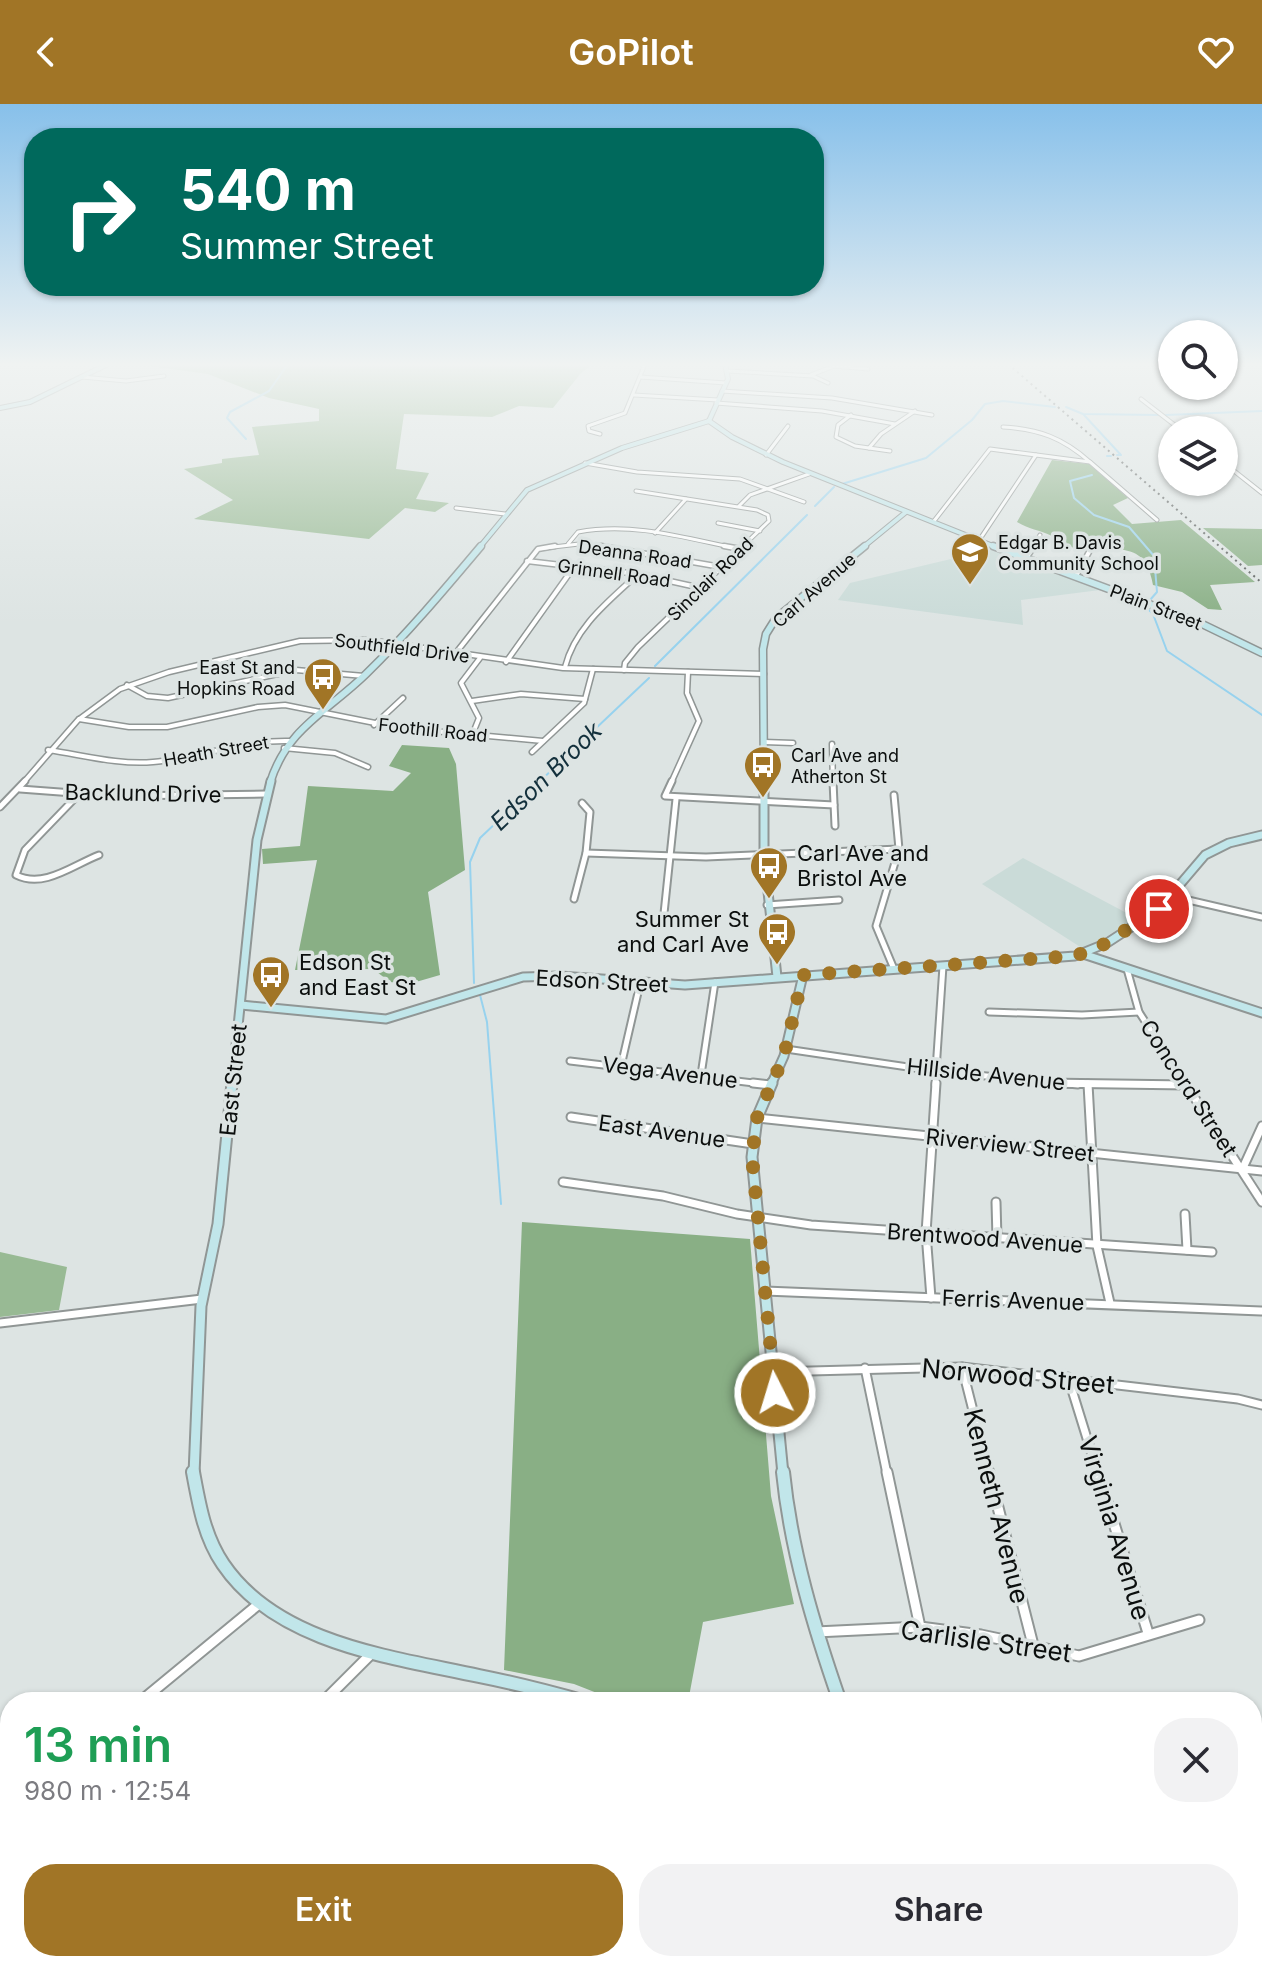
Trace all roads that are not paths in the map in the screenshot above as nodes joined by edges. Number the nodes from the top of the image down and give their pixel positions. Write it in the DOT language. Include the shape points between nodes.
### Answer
graph roads {
  1 [pos="614,451"];
  2 [pos="758,451"];
  3 [pos="769,451"];
  4 [pos="988,451"];
  5 [pos="1007,451"];
  6 [pos="1079,451"];
  7 [pos="766,455"];
  8 [pos="1036,455"];
  9 [pos="585,462"];
  10 [pos="1090,462"];
  11 [pos="809,474"];
  12 [pos="1238,474"];
  13 [pos="770,488"];
  14 [pos="636,491"];
  15 [pos="1262,493"];
  16 [pos="686,499"];
  17 [pos="804,502"];
  18 [pos="739,506"];
  19 [pos="456,508"];
  20 [pos="906,512"];
  21 [pos="505,514"];
  22 [pos="1157,520"];
  23 [pos="934,521"];
  24 [pos="718,523"];
  25 [pos="760,531"];
  26 [pos="655,533"];
  27 [pos="1040,535"];
  28 [pos="980,539"];
  29 [pos="568,544"];
  30 [pos="741,549"];
  31 [pos="1089,552"];
  32 [pos="1027,557"];
  33 [pos="527,561"];
  34 [pos="574,567"];
  35 [pos="721,567"];
  36 [pos="638,574"];
  37 [pos="1076,576"];
  38 [pos="701,588"];
  39 [pos="395,645"];
  40 [pos="1262,653"];
  41 [pos="455,654"];
  42 [pos="480,658"];
  43 [pos="506,662"];
  44 [pos="565,667"];
  45 [pos="593,669"];
  46 [pos="624,670"];
  47 [pos="688,672"];
  48 [pos="764,674"];
  49 [pos="364,676"];
  50 [pos="127,685"];
  51 [pos="403,698"];
  52 [pos="585,699"];
  53 [pos="472,701"];
  54 [pos="323,712"];
  55 [pos="79,719"];
  56 [pos="374,725"];
  57 [pos="473,733"];
  58 [pos="289,741"];
  59 [pos="543,741"];
  60 [pos="764,742"];
  61 [pos="793,743"];
  62 [pos="832,744"];
  63 [pos="284,748"];
  64 [pos="48,750"];
  65 [pos="532,752"];
  66 [pos="368,767"];
  67 [pos="20,789"];
  68 [pos="79,794"];
  69 [pos="266,794"];
  70 [pos="894,795"];
  71 [pos="676,799"];
  72 [pos="582,803"];
  73 [pos="763,803"];
  74 [pos="834,805"];
  75 [pos="0,807"];
  76 [pos="835,826"];
  77 [pos="1262,835"];
  78 [pos="899,849"];
  79 [pos="586,853"];
  80 [pos="764,854"];
  81 [pos="99,855"];
  82 [pos="670,856"];
  83 [pos="1171,896"];
  84 [pos="574,899"];
  85 [pos="839,900"];
  86 [pos="767,905"];
  87 [pos="1262,917"];
  88 [pos="663,923"];
  89 [pos="1083,954"];
  90 [pos="943,966"];
  91 [pos="894,969"];
  92 [pos="1127,969"];
  93 [pos="803,975"];
  94 [pos="777,977"];
  95 [pos="715,982"];
  96 [pos="640,984"];
  97 [pos="241,1005"];
  98 [pos="1261,1010"];
  99 [pos="989,1012"];
  100 [pos="1139,1012"];
  101 [pos="786,1049"];
  102 [pos="570,1061"];
  103 [pos="621,1066"];
  104 [pos="936,1072"];
  105 [pos="701,1075"];
  106 [pos="1088,1084"];
  107 [pos="770,1085"];
  108 [pos="1187,1085"];
  109 [pos="571,1117"];
  110 [pos="757,1118"];
  111 [pos="1262,1126"];
  112 [pos="933,1136"];
  113 [pos="753,1144"];
  114 [pos="1094,1154"];
  115 [pos="1242,1170"];
  116 [pos="1262,1171"];
  117 [pos="563,1182"];
  118 [pos="996,1202"];
  119 [pos="1262,1202"];
  120 [pos="1185,1214"];
  121 [pos="757,1218"];
  122 [pos="926,1233"];
  123 [pos="997,1239"];
  124 [pos="1097,1246"];
  125 [pos="1187,1250"];
  126 [pos="1212,1252"];
  127 [pos="765,1291"];
  128 [pos="931,1298"];
  129 [pos="202,1299"];
  130 [pos="1110,1303"];
  131 [pos="1261,1311"];
  132 [pos="0,1323"];
  133 [pos="962,1367"];
  134 [pos="865,1368"];
  135 [pos="773,1372"];
  136 [pos="1068,1377"];
  137 [pos="1262,1405"];
  138 [pos="260,1603"];
  139 [pos="1199,1620"];
  140 [pos="920,1627"];
  141 [pos="816,1632"];
  142 [pos="1148,1633"];
  143 [pos="1033,1645"];
  144 [pos="371,1654"];
  145 [pos="152,1692"];
  146 [pos="333,1692"];
  147 [pos="540,1692"];
  148 [pos="837,1692"];
  1 -- 9 [label="street, East Street"];
  2 -- 7 [label="street, Plain Street"];
  3 -- 7 [label="street"];
  4 -- 23 [label="street"];
  5 -- 8 [label="street"];
  6 -- 10 [label="street"];
  7 -- 11 [label="street, Plain Street"];
  8 -- 10 [label="street"];
  8 -- 28 [label="street"];
  9 -- 13 [label="street" via="732,478"];
  9 -- 21 [label="street, East Street" via="527,490"];
  10 -- 22 [label="street"];
  11 -- 13 [label="street"];
  11 -- 20 [label="street, Plain Street"];
  12 -- 15 [label="street"];
  13 -- 17 [label="street"];
  13 -- 18 [label="street"];
  14 -- 16 [label="street, Sinclair Road"];
  16 -- 18 [label="street, Sinclair Road"];
  16 -- 26 [label="street"];
  18 -- 25 [label="street, Sinclair Road" via="768,515"];
  19 -- 21 [label="street"];
  20 -- 23 [label="street, Plain Street"];
  20 -- 48 [label="street, Carl Avenue" via="776,618 764,642"];
  21 -- 39 [label="street, East Street"];
  23 -- 28 [label="street, Plain Street"];
  24 -- 25 [label="street"];
  25 -- 30 [label="street, Sinclair Road"];
  26 -- 29 [label="street" via="591,529 578,532"];
  26 -- 30 [label="street"];
  27 -- 32 [label="street"];
  28 -- 32 [label="street, Plain Street"];
  29 -- 33 [label="street, Deanna Road" via="538,549"];
  29 -- 35 [label="street, Deanna Road"];
  30 -- 35 [label="street, Sinclair Road"];
  31 -- 37 [label="street"];
  32 -- 37 [label="street, Plain Street"];
  33 -- 34 [label="street, Grinnell Road"];
  33 -- 41 [label="street, Deanna Road"];
  34 -- 36 [label="street, Grinnell Road"];
  34 -- 43 [label="street"];
  35 -- 38 [label="street, Sinclair Road"];
  36 -- 38 [label="street, Grinnell Road"];
  36 -- 44 [label="street" via="596,612"];
  37 -- 40 [label="street, Plain Street"];
  38 -- 46 [label="street, Sinclair Road" via="638,647"];
  39 -- 41 [label="street, Southfield Drive"];
  39 -- 49 [label="street, East Street"];
  39 -- 50 [label="street, Southfield Drive" via="311,639"];
  41 -- 42 [label="street, Southfield Drive"];
  42 -- 43 [label="street, Southfield Drive"];
  42 -- 53 [label="street" via="461,683"];
  43 -- 44 [label="street, Southfield Drive"];
  44 -- 45 [label="street, Southfield Drive"];
  45 -- 46 [label="street, Southfield Drive"];
  45 -- 52 [label="street"];
  46 -- 47 [label="street, Southfield Drive"];
  47 -- 48 [label="street, Southfield Drive"];
  47 -- 71 [label="street" via="687,693 699,721 664,795"];
  48 -- 60 [label="street, Carl Avenue"];
  49 -- 50 [label="street" via="296,670 168,698 147,696"];
  49 -- 54 [label="street, East Street"];
  50 -- 55 [label="street, Southfield Drive"];
  51 -- 56 [label="street"];
  52 -- 53 [label="street" via="521,694"];
  52 -- 59 [label="street"];
  53 -- 57 [label="street" via="479,718"];
  54 -- 55 [label="street, Foothill Road" via="274,705 158,728"];
  54 -- 56 [label="street, Foothill Road"];
  54 -- 58 [label="street, East Street"];
  55 -- 64 [label="street, Southfield Drive"];
  56 -- 57 [label="street, Foothill Road"];
  57 -- 59 [label="street, Foothill Road"];
  58 -- 63 [label="street, East Street"];
  58 -- 64 [label="street, Heath Street" via="257,740 146,762"];
  59 -- 65 [label="street"];
  60 -- 61 [label="street"];
  60 -- 73 [label="street, Carl Avenue"];
  62 -- 74 [label="street"];
  63 -- 66 [label="street" via="335,753"];
  63 -- 69 [label="street, East Street"];
  64 -- 67 [label="street, Southfield Drive"];
  67 -- 68 [label="street, Backlund Drive"];
  67 -- 75 [label="street, Southfield Drive"];
  68 -- 69 [label="street, Backlund Drive"];
  68 -- 81 [label="street" via="22,853 16,873 19,879 50,876"];
  69 -- 97 [label="street, East Street"];
  70 -- 78 [label="street"];
  71 -- 73 [label="street"];
  71 -- 82 [label="street"];
  72 -- 79 [label="street" via="590,812"];
  73 -- 74 [label="street"];
  73 -- 80 [label="street, Carl Avenue"];
  74 -- 76 [label="street"];
  77 -- 83 [label="street" via="1205,855"];
  78 -- 80 [label="street"];
  78 -- 91 [label="street" via="876,926"];
  79 -- 82 [label="street"];
  79 -- 84 [label="street"];
  80 -- 82 [label="street"];
  80 -- 86 [label="street, Carl Avenue"];
  82 -- 88 [label="street"];
  83 -- 87 [label="street"];
  83 -- 89 [label="street" via="1150,916"];
  85 -- 86 [label="street"];
  86 -- 94 [label="street, Carl Avenue"];
  89 -- 90 [label="street, Edson Street"];
  89 -- 92 [label="street"];
  90 -- 91 [label="street, Edson Street"];
  90 -- 104 [label="street"];
  91 -- 93 [label="street, Edson Street"];
  92 -- 98 [label="street"];
  92 -- 100 [label="street, Concord Street"];
  93 -- 94 [label="street, Edson Street"];
  93 -- 101 [label="street"];
  94 -- 95 [label="street, Edson Street"];
  95 -- 96 [label="street, Edson Street"];
  95 -- 105 [label="street"];
  96 -- 97 [label="street, Edson Street" via="523,977 386,1019"];
  96 -- 103 [label="street"];
  97 -- 129 [label="street, East Street" via="218,1224"];
  99 -- 100 [label="street"];
  100 -- 108 [label="street, Concord Street"];
  101 -- 104 [label="street, Hillside Avenue"];
  101 -- 107 [label="street"];
  102 -- 103 [label="street, Vega Avenue"];
  103 -- 105 [label="street, Vega Avenue"];
  104 -- 106 [label="street, Hillside Avenue"];
  104 -- 112 [label="street"];
  105 -- 107 [label="street, Vega Avenue"];
  106 -- 108 [label="street, Hillside Avenue"];
  106 -- 114 [label="street"];
  107 -- 110 [label="street"];
  108 -- 115 [label="street, Concord Street"];
  109 -- 113 [label="street, East Avenue"];
  110 -- 112 [label="street, Riverview Street"];
  110 -- 113 [label="street"];
  111 -- 115 [label="street"];
  112 -- 114 [label="street, Riverview Street"];
  112 -- 122 [label="street"];
  113 -- 121 [label="street"];
  114 -- 115 [label="street, Riverview Street"];
  114 -- 124 [label="street"];
  115 -- 116 [label="street, Riverview Street"];
  115 -- 119 [label="street, Concord Street"];
  117 -- 121 [label="street, Brentwood Avenue" via="663,1196"];
  118 -- 123 [label="street"];
  120 -- 125 [label="street"];
  121 -- 122 [label="street, Brentwood Avenue"];
  121 -- 127 [label="street"];
  122 -- 123 [label="street, Brentwood Avenue"];
  122 -- 128 [label="street"];
  123 -- 124 [label="street, Brentwood Avenue"];
  124 -- 125 [label="street, Brentwood Avenue"];
  124 -- 130 [label="street"];
  125 -- 126 [label="street, Brentwood Avenue"];
  127 -- 128 [label="street, Ferris Avenue"];
  127 -- 135 [label="street"];
  128 -- 130 [label="street, Ferris Avenue"];
  129 -- 132 [label="street"];
  129 -- 138 [label="street, East Street" via="194,1493 222,1561"];
  130 -- 131 [label="street, Ferris Avenue"];
  133 -- 134 [label="street, Norwood Street"];
  133 -- 136 [label="street, Norwood Street"];
  133 -- 143 [label="street, Kenneth Avenue"];
  134 -- 135 [label="street, Norwood Street"];
  134 -- 140 [label="street"];
  135 -- 141 [label="street" via="788,1523"];
  136 -- 137 [label="street, Norwood Street"];
  136 -- 142 [label="street, Virginia Avenue"];
  138 -- 144 [label="street, East Street" via="318,1638"];
  138 -- 145 [label="street"];
  139 -- 142 [label="street, Carlisle Street"];
  140 -- 141 [label="street, Carlisle Street"];
  140 -- 143 [label="street, Carlisle Street"];
  141 -- 148 [label="street"];
  142 -- 143 [label="street, Carlisle Street" via="1079,1656"];
  144 -- 146 [label="street"];
  144 -- 147 [label="street, East Street"];
}
